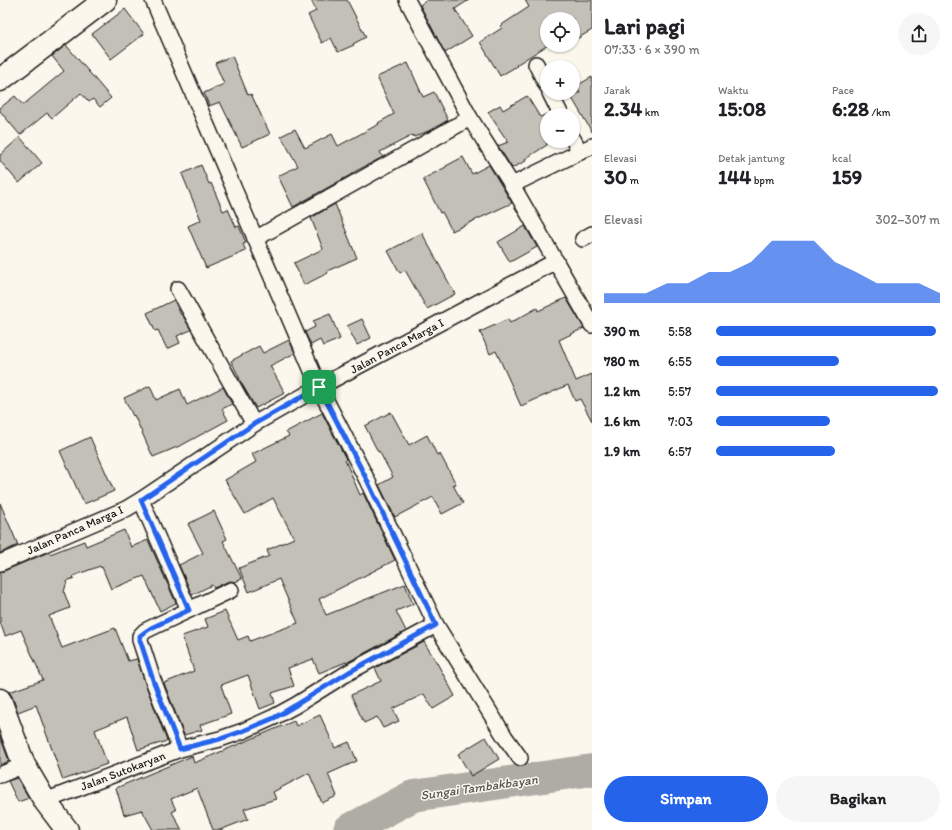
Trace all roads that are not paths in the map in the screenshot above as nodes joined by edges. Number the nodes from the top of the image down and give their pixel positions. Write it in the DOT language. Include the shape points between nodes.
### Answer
graph roads {
  1 [pos="105,0"];
  2 [pos="152,0"];
  3 [pos="408,0"];
  4 [pos="536,64"];
  5 [pos="540,72"];
  6 [pos="0,80"];
  7 [pos="470,118"];
  8 [pos="585,148"];
  9 [pos="512,185"];
  10 [pos="255,240"];
  11 [pos="556,261"];
  12 [pos="178,289"];
  13 [pos="592,325"];
  14 [pos="319,387"];
  15 [pos="254,424"];
  16 [pos="141,500"];
  17 [pos="0,563"];
  18 [pos="230,590"];
  19 [pos="189,610"];
  20 [pos="436,625"];
  21 [pos="0,700"];
  22 [pos="180,749"];
  23 [pos="520,758"];
  24 [pos="24,765"];
  25 [pos="0,775"];
  26 [pos="45,801"];
  27 [pos="67,830"];
  1 -- 6 [label="main road"];
  2 -- 10 [label="street"];
  3 -- 7 [label="street"];
  4 -- 5 [label="street"];
  7 -- 9 [label="street"];
  7 -- 10 [label="street"];
  8 -- 9 [label="street"];
  9 -- 11 [label="street"];
  10 -- 14 [label="street"];
  11 -- 13 [label="street"];
  11 -- 14 [label="street, Jalan Panca Marga I"];
  12 -- 15 [label="street"];
  14 -- 15 [label="street, Jalan Panca Marga I"];
  14 -- 20 [label="street" via="367,480"];
  15 -- 16 [label="street, Jalan Panca Marga I"];
  16 -- 17 [label="street, Jalan Panca Marga I"];
  16 -- 19 [label="street"];
  18 -- 19 [label="street"];
  19 -- 22 [label="street" via="140,636 153,680"];
  20 -- 22 [label="street, Jalan Sutokaryan" via="349,672 274,718 220,739"];
  20 -- 23 [label="street"];
  21 -- 24 [label="main road"];
  22 -- 26 [label="street, Jalan Sutokaryan"];
  24 -- 25 [label="street"];
  24 -- 26 [label="main road"];
  26 -- 27 [label="main road"];
}
